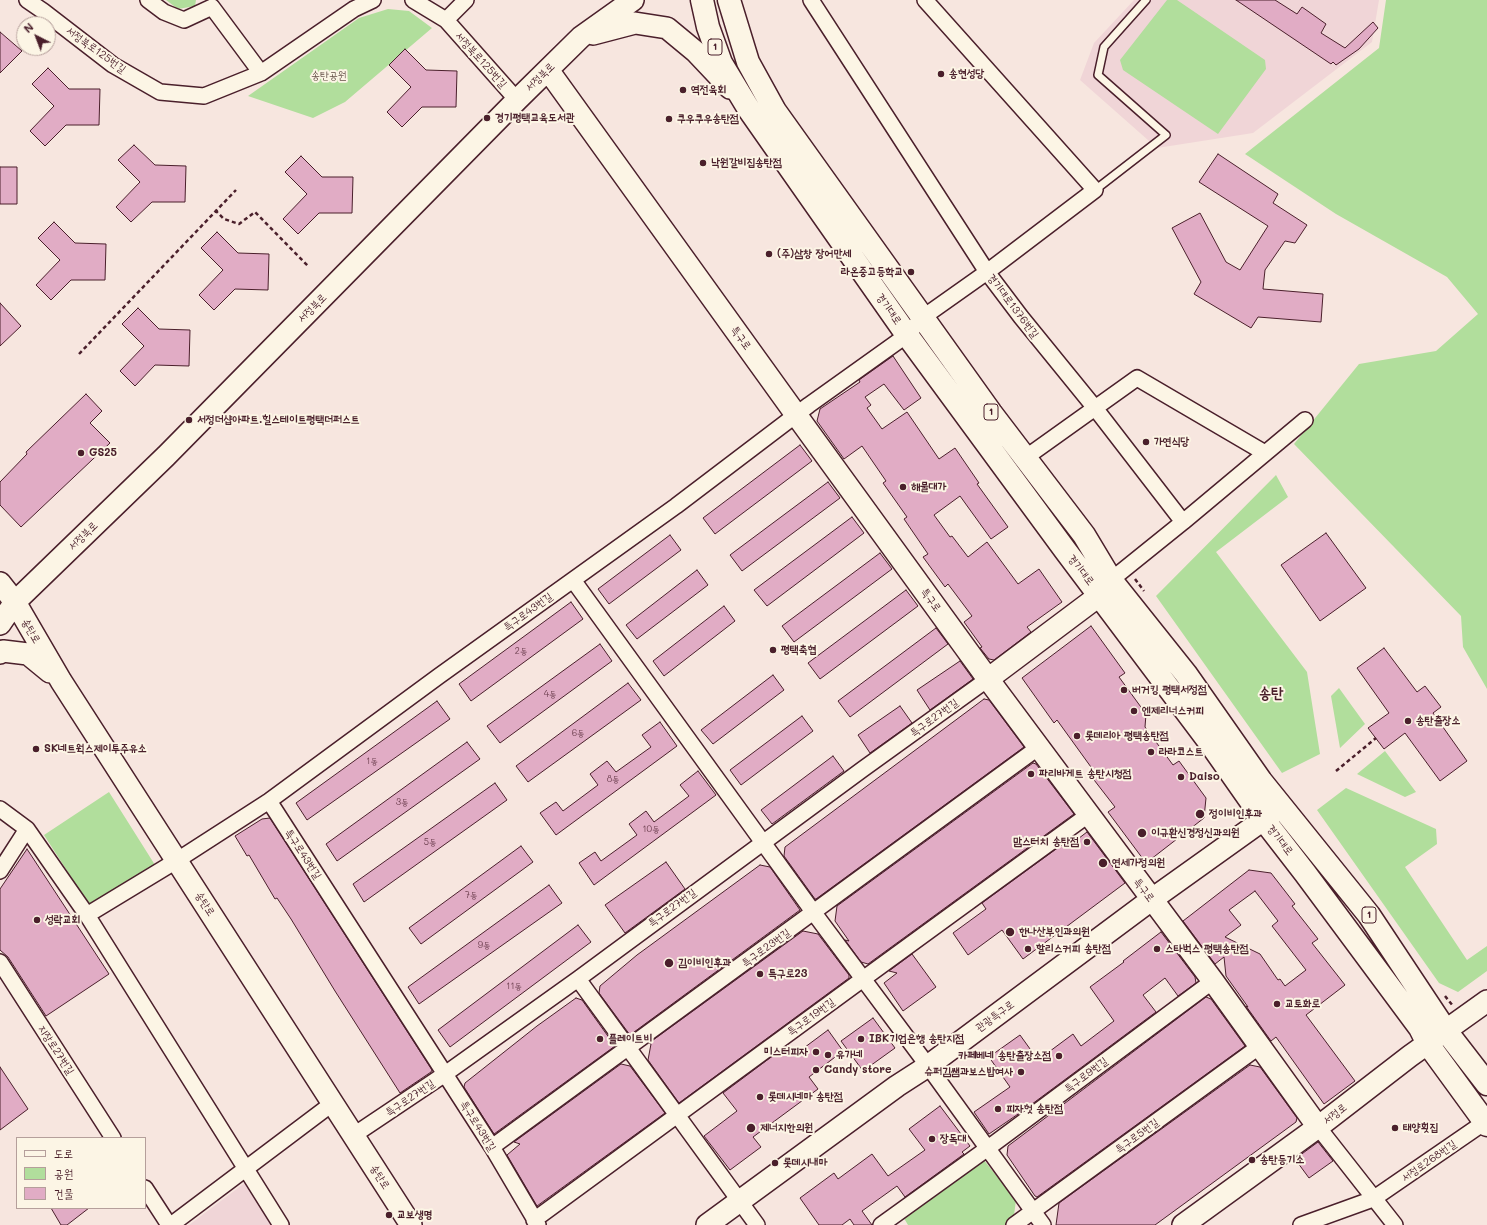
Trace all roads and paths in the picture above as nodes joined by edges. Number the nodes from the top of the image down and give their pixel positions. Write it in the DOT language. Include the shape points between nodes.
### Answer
graph roads {
  1 [pos="27,0"];
  2 [pos="148,0"];
  3 [pos="373,0"];
  4 [pos="413,0"];
  5 [pos="466,0"];
  6 [pos="610,0"];
  7 [pos="633,0"];
  8 [pos="702,0"];
  9 [pos="729,0"];
  10 [pos="811,0"];
  11 [pos="925,0"];
  12 [pos="1146,0"];
  13 [pos="217,4"];
  14 [pos="446,20"];
  15 [pos="581,37"];
  16 [pos="548,70"];
  17 [pos="261,73"];
  18 [pos="738,91"];
  19 [pos="517,100"];
  20 [pos="236,190"];
  21 [pos="1095,190"];
  22 [pos="215,210"];
  23 [pos="308,266"];
  24 [pos="987,272"];
  25 [pos="922,318"];
  26 [pos="907,335"];
  27 [pos="79,354"];
  28 [pos="1095,408"];
  29 [pos="797,416"];
  30 [pos="1305,420"];
  31 [pos="1265,453"];
  32 [pos="1025,458"];
  33 [pos="1183,522"];
  34 [pos="573,580"];
  35 [pos="0,583"];
  36 [pos="1106,587"];
  37 [pos="15,602"];
  38 [pos="0,624"];
  39 [pos="0,653"];
  40 [pos="988,679"];
  41 [pos="61,681"];
  42 [pos="1376,738"];
  43 [pos="1040,747"];
  44 [pos="1336,771"];
  45 [pos="269,801"];
  46 [pos="1282,807"];
  47 [pos="0,809"];
  48 [pos="1088,815"];
  49 [pos="1264,820"];
  50 [pos="27,829"];
  51 [pos="763,842"];
  52 [pos="176,860"];
  53 [pos="0,871"];
  54 [pos="1151,900"];
  55 [pos="814,913"];
  56 [pos="87,915"];
  57 [pos="0,962"];
  58 [pos="578,979"];
  59 [pos="863,979"];
  60 [pos="1213,981"];
  61 [pos="1487,1001"];
  62 [pos="1446,1031"];
  63 [pos="1428,1044"];
  64 [pos="1260,1046"];
  65 [pos="629,1047"];
  66 [pos="928,1066"];
  67 [pos="445,1074"];
  68 [pos="1487,1084"];
  69 [pos="333,1103"];
  70 [pos="676,1115"];
  71 [pos="1486,1123"];
  72 [pos="1318,1128"];
  73 [pos="354,1135"];
  74 [pos="112,1137"];
  75 [pos="492,1147"];
  76 [pos="988,1148"];
  77 [pos="246,1169"];
  78 [pos="146,1189"];
  79 [pos="1373,1199"];
  80 [pos="739,1201"];
  81 [pos="1034,1211"];
  82 [pos="536,1222"];
  83 [pos="170,1225"];
  84 [pos="281,1225"];
  85 [pos="411,1225"];
  86 [pos="707,1225"];
  87 [pos="757,1225"];
  88 [pos="881,1225"];
  89 [pos="1014,1225"];
  90 [pos="1043,1225"];
  91 [pos="1183,1225"];
  92 [pos="1300,1225"];
  93 [pos="1395,1225"];
  1 -- 17 [label="street, 서정북로125번길" via="113,65 160,92 204,96"];
  2 -- 13 [label="street" via="164,12 184,20"];
  3 -- 17 [label="street, 서정북로125번길" via="354,9"];
  4 -- 14 [label="street, 서정북로125번길"];
  5 -- 14 [label="street"];
  6 -- 15 [label="street"];
  7 -- 15 [label="street, 서정북로"];
  8 -- 18 [label="main road, 경기대로 / 1" via="708,27 721,63"];
  9 -- 25 [label="main road, 경기대로 / 1" via="748,62 776,111"];
  10 -- 24 [label="street, 경기대로1376번길"];
  11 -- 21 [label="street"];
  12 -- 21 [label="lane" via="1104,47 1098,75 1166,135"];
  13 -- 17 [label="street"];
  14 -- 19 [label="street, 서정북로125번길"];
  15 -- 16 [label="street, 서정북로"];
  15 -- 18 [label="street" via="635,23 667,28 696,52 731,88"];
  16 -- 19 [label="street, 서정북로"];
  16 -- 29 [label="street, 특구로"];
  18 -- 26 [label="main road, 경기대로 / 1"];
  19 -- 37 [label="street, 서정북로" via="166,456"];
  20 -- 22 [label="path"];
  21 -- 24 [label="street, 특구로43번길"];
  22 -- 23 [label="path" via="224,219 239,224 255,212"];
  22 -- 27 [label="path"];
  24 -- 25 [label="street, 특구로43번길"];
  24 -- 28 [label="street, 경기대로1376번길"];
  25 -- 26 [label="street, 특구로43번길"];
  25 -- 32 [label="main road, 경기대로 / 1"];
  26 -- 29 [label="street, 특구로43번길"];
  26 -- 36 [label="main road, 경기대로 / 1" via="1060,544"];
  28 -- 31 [label="street" via="1137,378"];
  28 -- 32 [label="street"];
  28 -- 33 [label="street, 경기대로1376번길"];
  29 -- 34 [label="street, 특구로43번길"];
  29 -- 40 [label="street, 특구로"];
  30 -- 31 [label="street"];
  31 -- 33 [label="street"];
  32 -- 36 [label="main road, 경기대로 / 1" via="1084,535"];
  33 -- 36 [label="street"];
  34 -- 45 [label="street, 특구로43번길"];
  34 -- 51 [label="street"];
  35 -- 37 [label="street, 송탄로"];
  36 -- 40 [label="street"];
  36 -- 46 [label="main road, 경기대로 / 1" via="1186,674"];
  36 -- 49 [label="main road, 경기대로 / 1"];
  37 -- 38 [label="street, 서정북로"];
  37 -- 41 [label="street, 송탄로"];
  39 -- 41 [label="street" via="3,651 28,654"];
  40 -- 43 [label="street, 특구로"];
  40 -- 51 [label="street, 특구로27번길"];
  41 -- 52 [label="street, 송탄로"];
  42 -- 44 [label="path"];
  43 -- 48 [label="street, 특구로"];
  43 -- 55 [label="street, 특구로23번길"];
  45 -- 52 [label="street"];
  45 -- 67 [label="street, 특구로43번길"];
  46 -- 49 [label="street, 관광특구로"];
  46 -- 62 [label="main road, 경기대로 / 1" via="1369,916"];
  47 -- 50 [label="street"];
  48 -- 54 [label="street, 특구로"];
  48 -- 59 [label="street, 특구로19번길"];
  49 -- 54 [label="street, 관광특구로"];
  49 -- 63 [label="main road, 경기대로 / 1" via="1417,1024"];
  50 -- 53 [label="street"];
  50 -- 56 [label="street"];
  51 -- 55 [label="street"];
  51 -- 58 [label="street, 특구로27번길"];
  52 -- 56 [label="street"];
  52 -- 69 [label="street, 송탄로"];
  54 -- 60 [label="street, 특구로"];
  54 -- 66 [label="street, 관광특구로"];
  55 -- 59 [label="street"];
  55 -- 65 [label="street, 특구로23번길"];
  56 -- 77 [label="street"];
  57 -- 74 [label="street, 지장로27번길"];
  58 -- 65 [label="street"];
  58 -- 67 [label="street, 특구로27번길"];
  59 -- 66 [label="street"];
  59 -- 70 [label="street, 특구로19번길"];
  60 -- 64 [label="street, 특구로"];
  60 -- 76 [label="street, 특구로9번길"];
  61 -- 62 [label="street, 서정로"];
  62 -- 63 [label="street, 서정로"];
  62 -- 68 [label="main road, 경기대로 / 1"];
  63 -- 71 [label="main road, 경기대로 / 1"];
  63 -- 72 [label="street, 서정로"];
  64 -- 72 [label="street, 특구로"];
  64 -- 81 [label="street, 특구로5번길"];
  65 -- 70 [label="street"];
  65 -- 75 [label="street, 특구로23번길"];
  66 -- 76 [label="street"];
  66 -- 80 [label="street, 관광특구로"];
  67 -- 73 [label="street, 특구로27번길"];
  67 -- 75 [label="street, 특구로43번길"];
  69 -- 73 [label="street, 송탄로"];
  69 -- 77 [label="street"];
  70 -- 80 [label="street"];
  70 -- 82 [label="street, 특구로19번길"];
  71 -- 79 [label="street, 서정로268번길"];
  72 -- 79 [label="street"];
  72 -- 91 [label="street, 서정로"];
  73 -- 85 [label="street, 송탄로"];
  75 -- 82 [label="street, 특구로43번길"];
  76 -- 81 [label="street"];
  76 -- 88 [label="street, 특구로9번길"];
  77 -- 83 [label="street"];
  77 -- 84 [label="street"];
  78 -- 83 [label="street"];
  79 -- 92 [label="street, 서정로268번길"];
  79 -- 93 [label="street"];
  80 -- 86 [label="street, 관광특구로"];
  80 -- 87 [label="street"];
  81 -- 89 [label="street, 특구로5번길"];
  81 -- 90 [label="street"];
}
